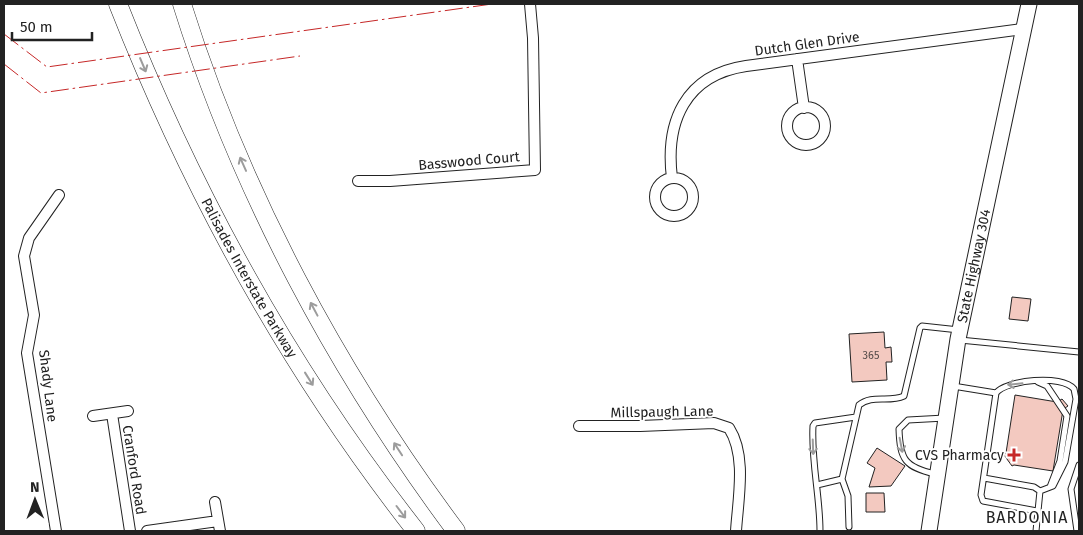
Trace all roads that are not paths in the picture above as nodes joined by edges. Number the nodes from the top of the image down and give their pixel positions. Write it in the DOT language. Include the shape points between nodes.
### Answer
graph roads {
  1 [pos="118,4"];
  2 [pos="182,4"];
  3 [pos="530,4"];
  4 [pos="1029,4"];
  5 [pos="1023,29"];
  6 [pos="796,59"];
  7 [pos="804,108"];
  8 [pos="672,178"];
  9 [pos="358,181"];
  10 [pos="59,195"];
  11 [pos="959,335"];
  12 [pos="1079,352"];
  13 [pos="1036,382"];
  14 [pos="950,386"];
  15 [pos="996,393"];
  16 [pos="128,411"];
  17 [pos="112,414"];
  18 [pos="93,416"];
  19 [pos="856,417"];
  20 [pos="946,418"];
  21 [pos="579,426"];
  22 [pos="1079,465"];
  23 [pos="937,475"];
  24 [pos="984,478"];
  25 [pos="842,479"];
  26 [pos="817,485"];
  27 [pos="1043,491"];
  28 [pos="215,502"];
  29 [pos="1037,511"];
  30 [pos="219,526"];
  31 [pos="849,527"];
  32 [pos="56,531"];
  33 [pos="130,531"];
  34 [pos="148,531"];
  35 [pos="416,531"];
  36 [pos="456,531"];
  37 [pos="736,531"];
  38 [pos="820,531"];
  39 [pos="929,531"];
  40 [pos="1036,531"];
  41 [pos="1076,531"];
  1 -- 35 [label="highway, Palisades Interstate Parkway, one-way" via="183,154 241,266 321,399"];
  36 -- 2 [label="highway, one-way" via="381,423 304,290 237,151"];
  3 -- 9 [label="street, Basswood Court" via="535,170"];
  4 -- 5 [label="main road, State Highway 304"];
  5 -- 6 [label="street, Dutch Glen Drive"];
  5 -- 11 [label="main road, State Highway 304"];
  6 -- 7 [label="street"];
  6 -- 8 [label="street, Dutch Glen Drive" via="728,70 709,78 694,91 677,114 672,130 669,156"];
  10 -- 32 [label="street, Shady Lane" via="29,238 24,256 34,315 27,353"];
  11 -- 12 [label="lane"];
  11 -- 14 [label="main road, State Highway 304"];
  11 -- 19 [label="lane" via="922,326 904,396 866,399 859,405"];
  13 -- 15 [label="lane, one-way" via="1003,386"];
  13 -- 27 [label="lane" via="1047,386 1067,416 1060,461 1052,485"];
  13 -- 27 [label="lane" via="1063,381 1071,385 1076,394 1065,462 1056,482"];
  14 -- 15 [label="lane"];
  14 -- 20 [label="main road, State Highway 304"];
  15 -- 24 [label="lane"];
  16 -- 17 [label="street"];
  17 -- 18 [label="street"];
  17 -- 33 [label="street, Cranford Road"];
  19 -- 25 [label="lane"];
  19 -- 26 [label="lane, one-way" via="813,424"];
  20 -- 23 [label="main road, State Highway 304"];
  20 -- 23 [label="lane, one-way" via="908,420 899,429 900,448 910,465"];
  21 -- 37 [label="street, Millspaugh Lane" via="714,423 729,428 736,439 739,472"];
  22 -- 41 [label="lane" via="1071,489"];
  23 -- 39 [label="main road, State Highway 304"];
  24 -- 27 [label="lane"];
  24 -- 29 [label="lane" via="983,501"];
  25 -- 26 [label="lane"];
  25 -- 31 [label="lane" via="848,496"];
  26 -- 38 [label="lane"];
  27 -- 29 [label="lane"];
  28 -- 30 [label="street"];
  29 -- 40 [label="lane"];
  30 -- 34 [label="street"];
}
